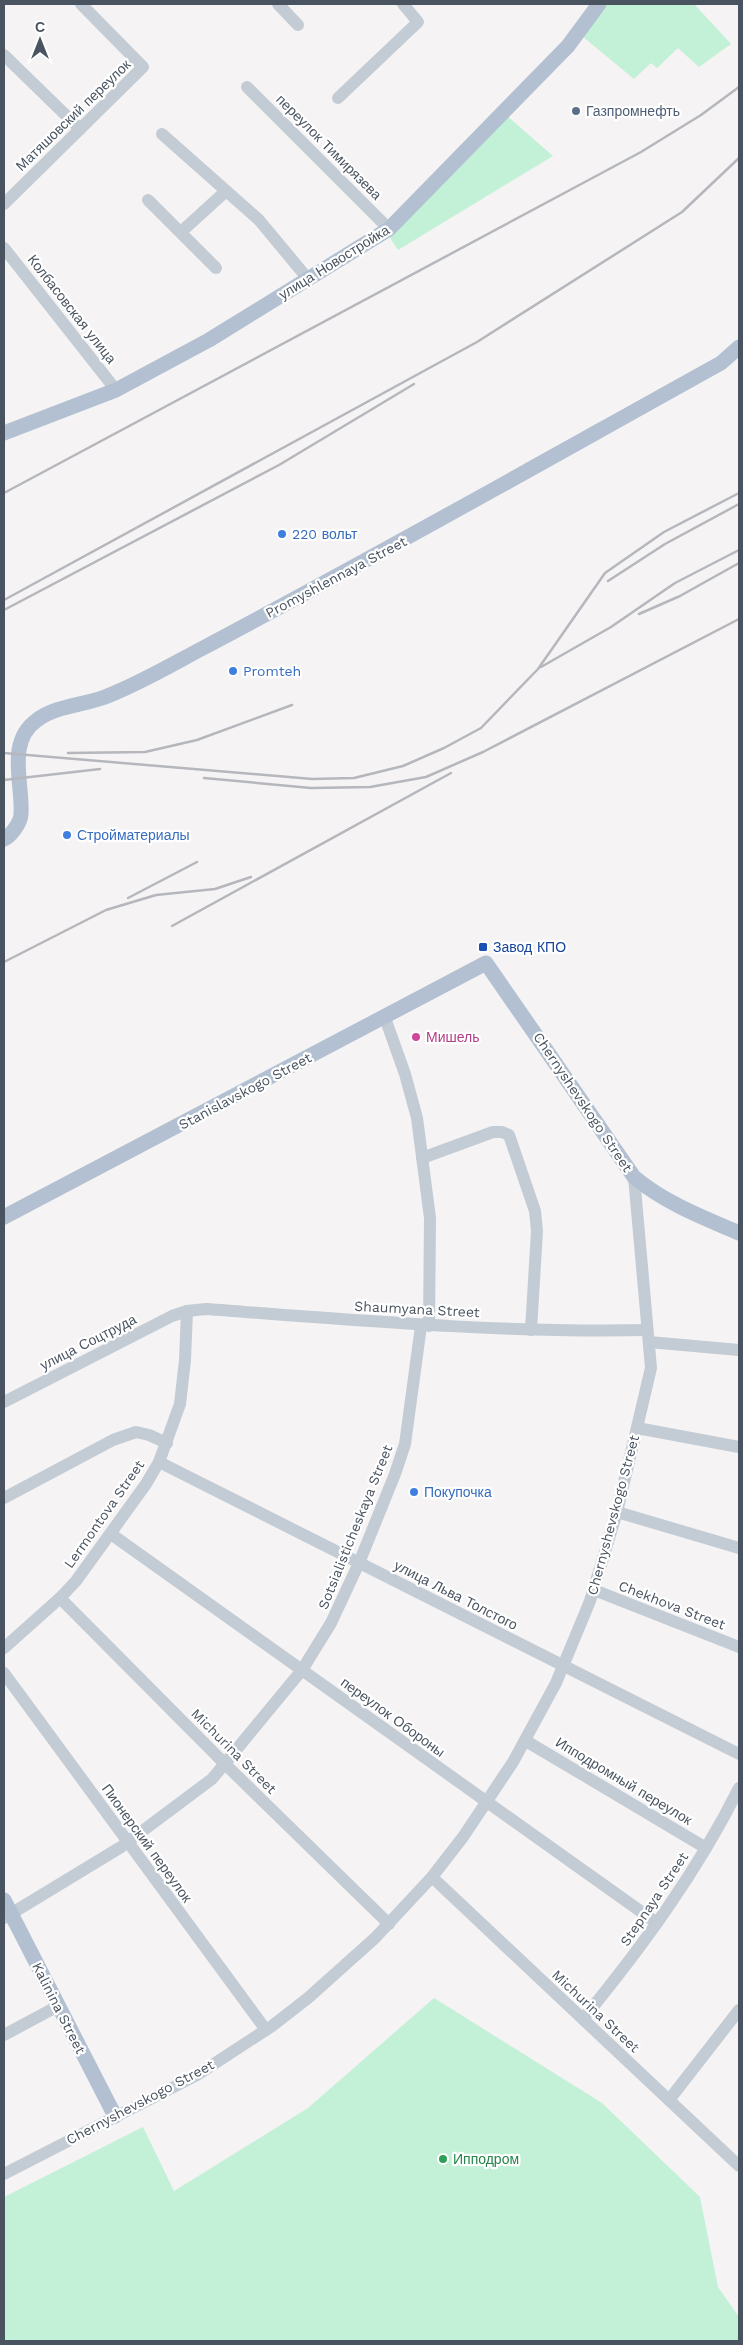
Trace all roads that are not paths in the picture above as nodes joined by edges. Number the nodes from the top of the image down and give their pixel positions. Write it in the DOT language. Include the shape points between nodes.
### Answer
graph roads {
  1 [pos="81,4"];
  2 [pos="278,4"];
  3 [pos="403,4"];
  4 [pos="597,4"];
  5 [pos="298,25"];
  6 [pos="4,55"];
  7 [pos="247,87"];
  8 [pos="338,98"];
  9 [pos="80,129"];
  10 [pos="162,134"];
  11 [pos="226,191"];
  12 [pos="148,200"];
  13 [pos="4,204"];
  14 [pos="389,229"];
  15 [pos="180,232"];
  16 [pos="4,248"];
  17 [pos="216,268"];
  18 [pos="308,280"];
  19 [pos="739,347"];
  20 [pos="116,390"];
  21 [pos="4,433"];
  22 [pos="4,839"];
  23 [pos="486,963"];
  24 [pos="385,1018"];
  25 [pos="422,1158"];
  26 [pos="634,1177"];
  27 [pos="4,1217"];
  28 [pos="739,1233"];
  29 [pos="187,1311"];
  30 [pos="425,1326"];
  31 [pos="531,1330"];
  32 [pos="648,1336"];
  33 [pos="739,1350"];
  34 [pos="4,1402"];
  35 [pos="637,1428"];
  36 [pos="167,1443"];
  37 [pos="739,1447"];
  38 [pos="159,1462"];
  39 [pos="4,1498"];
  40 [pos="616,1512"];
  41 [pos="111,1534"];
  42 [pos="739,1548"];
  43 [pos="359,1563"];
  44 [pos="594,1590"];
  45 [pos="60,1598"];
  46 [pos="739,1647"];
  47 [pos="4,1648"];
  48 [pos="564,1665"];
  49 [pos="302,1670"];
  50 [pos="4,1673"];
  51 [pos="526,1741"];
  52 [pos="739,1754"];
  53 [pos="225,1764"];
  54 [pos="739,1788"];
  55 [pos="487,1803"];
  56 [pos="128,1842"];
  57 [pos="706,1848"];
  58 [pos="432,1877"];
  59 [pos="4,1900"];
  60 [pos="8,1916"];
  61 [pos="657,1923"];
  62 [pos="389,1924"];
  63 [pos="58,2006"];
  64 [pos="739,2010"];
  65 [pos="583,2019"];
  66 [pos="266,2030"];
  67 [pos="4,2034"];
  68 [pos="669,2100"];
  69 [pos="115,2116"];
  70 [pos="739,2166"];
  71 [pos="4,2174"];
  1 -- 9 [label="street, Матяшовский переулок" via="143,66"];
  2 -- 5 [label="street"];
  3 -- 8 [label="street" via="418,22"];
  4 -- 14 [label="main road, улица Новостройка" via="568,46"];
  6 -- 9 [label="street"];
  7 -- 14 [label="street, переулок Тимирязева"];
  9 -- 13 [label="street, Матяшовский переулок"];
  10 -- 11 [label="street"];
  11 -- 15 [label="street"];
  11 -- 18 [label="street" via="259,220"];
  12 -- 15 [label="street"];
  14 -- 18 [label="main road, улица Новостройка"];
  15 -- 17 [label="street"];
  16 -- 20 [label="street, Колбасовская улица"];
  18 -- 20 [label="main road, улица Новостройка" via="209,340"];
  19 -- 22 [label="main road, Promyshlennaya Street" via="720,363 338,577 105,697 38,719 28,728 18,754 21,816"];
  20 -- 21 [label="main road, улица Новостройка"];
  23 -- 24 [label="main road, Stanislavskogo Street"];
  23 -- 26 [label="main road, Chernyshevskogo Street"];
  24 -- 25 [label="street, Sotsialisticheskaya Street" via="417,1118"];
  24 -- 27 [label="main road, Stanislavskogo Street"];
  25 -- 30 [label="street, Sotsialisticheskaya Street" via="430,1218"];
  25 -- 31 [label="street" via="493,1132 509,1135 535,1211 537,1230"];
  26 -- 28 [label="main road" via="683,1209"];
  26 -- 32 [label="street, Chernyshevskogo Street"];
  29 -- 30 [label="street, Shaumyana Street" via="206,1309"];
  29 -- 34 [label="street, улица Соцтруда"];
  29 -- 36 [label="street, Lermontova Street" via="180,1404"];
  30 -- 31 [label="street, Shaumyana Street"];
  30 -- 43 [label="street, Sotsialisticheskaya Street" via="405,1444"];
  31 -- 32 [label="street, Shaumyana Street"];
  32 -- 33 [label="street, Shaumyana Street"];
  32 -- 35 [label="street, Chernyshevskogo Street" via="651,1368"];
  35 -- 37 [label="street"];
  35 -- 40 [label="street, Chernyshevskogo Street"];
  36 -- 38 [label="street, Lermontova Street"];
  36 -- 39 [label="street" via="136,1432 113,1440"];
  38 -- 41 [label="street, Lermontova Street"];
  38 -- 43 [label="street, улица Льва Толстого"];
  40 -- 42 [label="street"];
  40 -- 44 [label="street, Chernyshevskogo Street"];
  41 -- 45 [label="street, Lermontova Street"];
  41 -- 49 [label="street, переулок Обороны"];
  43 -- 48 [label="street, улица Льва Толстого"];
  43 -- 49 [label="street, Sotsialisticheskaya Street" via="331,1623"];
  44 -- 46 [label="street, Chekhova Street"];
  44 -- 48 [label="street, Chernyshevskogo Street"];
  45 -- 47 [label="street, Lermontova Street"];
  45 -- 53 [label="street, Michurina Street"];
  48 -- 51 [label="street, Chernyshevskogo Street"];
  48 -- 52 [label="street, улица Льва Толстого"];
  49 -- 53 [label="street, Sotsialisticheskaya Street"];
  49 -- 55 [label="street, переулок Обороны"];
  50 -- 56 [label="street, Пионерский переулок"];
  51 -- 55 [label="street, Chernyshevskogo Street"];
  51 -- 57 [label="street, Ипподромный переулок"];
  53 -- 56 [label="street, Sotsialisticheskaya Street" via="212,1779"];
  53 -- 62 [label="street, Michurina Street"];
  54 -- 57 [label="street, Stepnaya Street"];
  55 -- 58 [label="street, Chernyshevskogo Street"];
  55 -- 61 [label="street, переулок Обороны"];
  56 -- 60 [label="street, Sotsialisticheskaya Street"];
  56 -- 66 [label="street, Пионерский переулок"];
  57 -- 61 [label="street, Stepnaya Street"];
  58 -- 62 [label="street, Chernyshevskogo Street"];
  58 -- 65 [label="street, Michurina Street"];
  59 -- 60 [label="main road, Kalinina Street"];
  60 -- 63 [label="main road, Kalinina Street"];
  61 -- 65 [label="street, Stepnaya Street"];
  62 -- 66 [label="street, Chernyshevskogo Street" via="342,1969"];
  63 -- 67 [label="street"];
  63 -- 69 [label="main road, Kalinina Street"];
  64 -- 68 [label="street"];
  65 -- 68 [label="street, Michurina Street"];
  66 -- 69 [label="street, Chernyshevskogo Street" via="197,2075"];
  68 -- 70 [label="street, Michurina Street"];
  69 -- 71 [label="street, Chernyshevskogo Street"];
}
